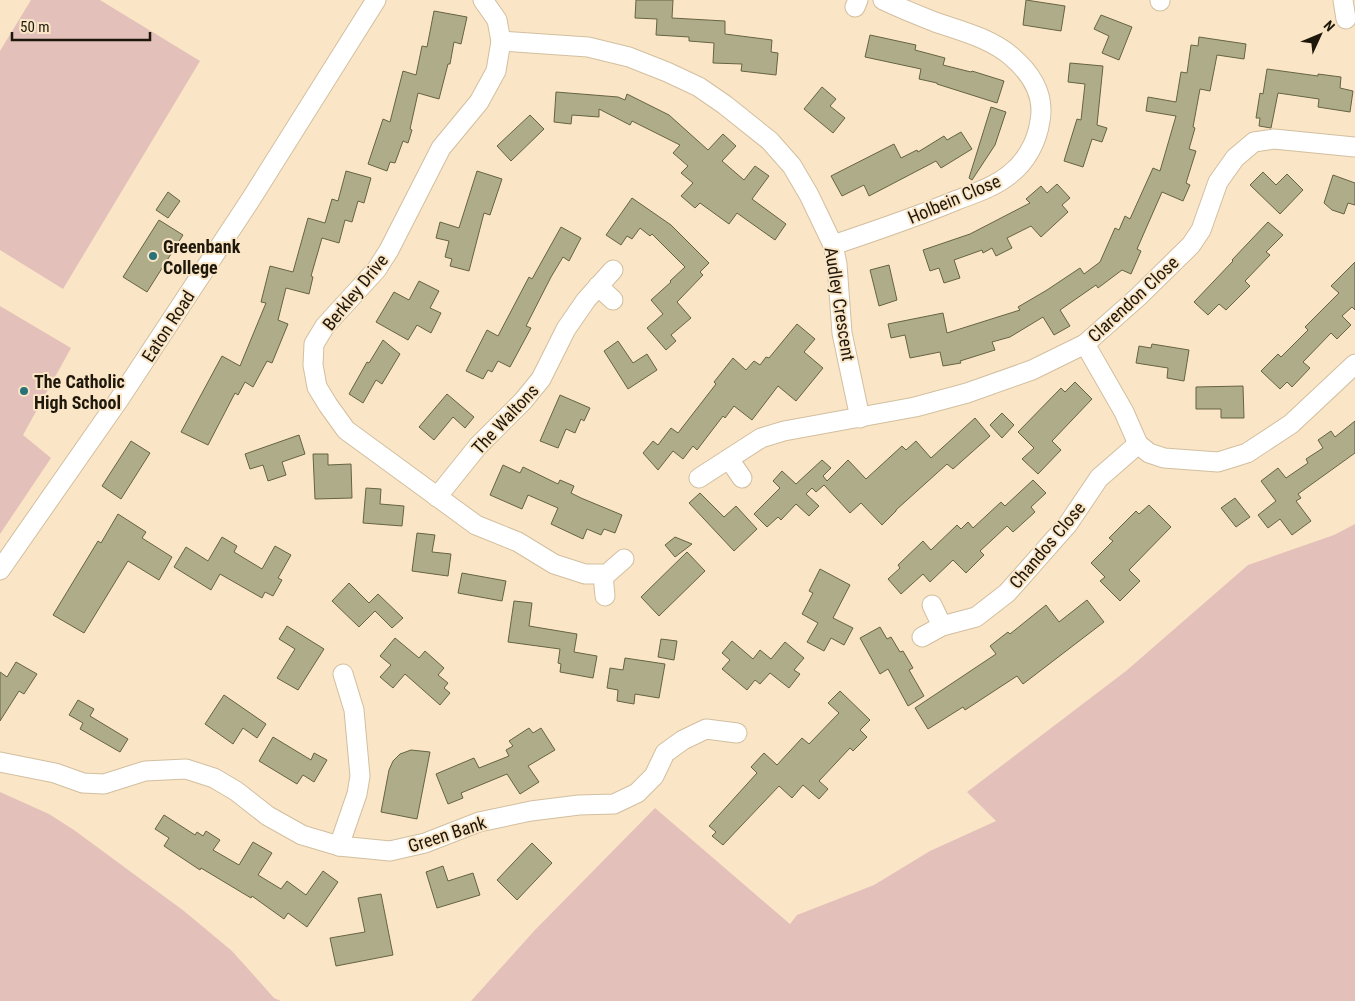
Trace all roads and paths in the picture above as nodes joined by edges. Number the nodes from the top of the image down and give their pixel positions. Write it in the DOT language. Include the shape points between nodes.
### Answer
graph roads {
  1 [pos="376,0"];
  2 [pos="483,0"];
  3 [pos="883,0"];
  4 [pos="1343,0"];
  5 [pos="1346,19"];
  6 [pos="501,41"];
  7 [pos="1355,147"];
  8 [pos="833,245"];
  9 [pos="612,270"];
  10 [pos="598,286"];
  11 [pos="612,300"];
  12 [pos="1085,344"];
  13 [pos="1355,364"];
  14 [pos="860,418"];
  15 [pos="1138,444"];
  16 [pos="729,459"];
  17 [pos="699,478"];
  18 [pos="742,478"];
  19 [pos="436,497"];
  20 [pos="624,559"];
  21 [pos="0,570"];
  22 [pos="603,574"];
  23 [pos="605,596"];
  24 [pos="932,605"];
  25 [pos="942,626"];
  26 [pos="922,637"];
  27 [pos="343,674"];
  28 [pos="737,732"];
  29 [pos="0,762"];
  30 [pos="339,846"];
  1 -- 21 [label="street, Eaton Road" via="251,200"];
  2 -- 6 [label="street, Berkley Drive" via="497,20"];
  3 -- 8 [label="street, Holbein Close" via="994,44 1010,56 1033,80 1038,92 1042,110 1039,129 1022,162 992,186 916,217"];
  4 -- 5 [label="street"];
  6 -- 8 [label="street, Audley Crescent" via="588,47 629,57 699,88 770,141 792,166"];
  6 -- 19 [label="street, Berkley Drive" via="496,71 479,102 441,148 389,250 377,269 325,326 314,344 317,387 346,430"];
  7 -- 12 [label="street, Clarendon Close" via="1274,138 1254,142 1235,158 1218,182 1202,230 1191,245"];
  8 -- 14 [label="street, Audley Crescent" via="838,264 842,334"];
  9 -- 10 [label="street, The Waltons"];
  10 -- 11 [label="street"];
  10 -- 19 [label="street, The Waltons" via="566,329 541,379 478,446"];
  12 -- 14 [label="street, Clarendon Close" via="1032,370 966,393"];
  12 -- 15 [label="street" via="1124,412"];
  13 -- 15 [label="street" via="1291,424 1248,454 1218,462 1164,458 1149,453"];
  14 -- 16 [label="street" via="761,438"];
  15 -- 25 [label="street, Chandos Close" via="1099,478 1068,524 1007,593 976,617"];
  16 -- 17 [label="street"];
  16 -- 18 [label="street"];
  19 -- 22 [label="street, Berkley Drive" via="476,525 518,542 554,564 585,574"];
  20 -- 22 [label="street"];
  22 -- 23 [label="street"];
  24 -- 25 [label="street"];
  25 -- 26 [label="street, Chandos Close"];
  27 -- 30 [label="street" via="354,710 360,776"];
  28 -- 30 [label="street, Green Bank" via="706,729 683,740 666,753 654,776 637,793 614,804 531,811 479,822 425,843 390,852"];
  29 -- 30 [label="street, Green Bank" via="97,784 145,771 186,769 214,778 268,816 302,835"];
}
